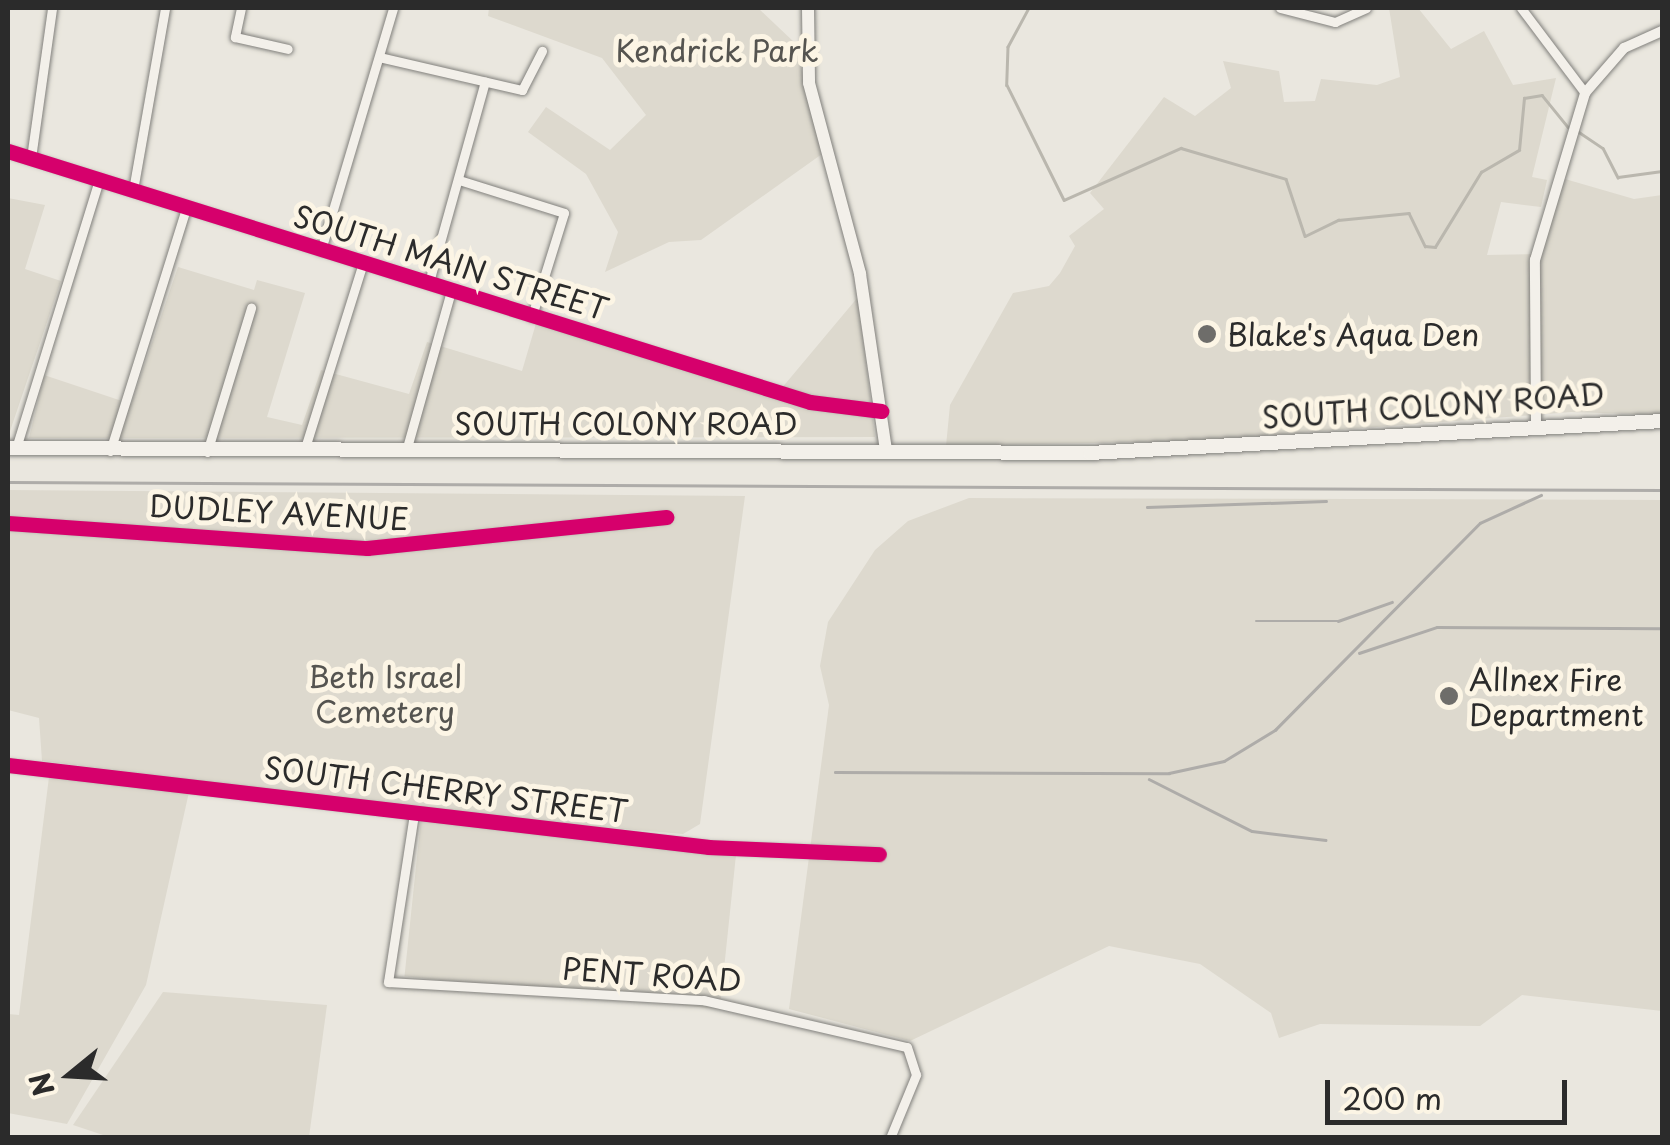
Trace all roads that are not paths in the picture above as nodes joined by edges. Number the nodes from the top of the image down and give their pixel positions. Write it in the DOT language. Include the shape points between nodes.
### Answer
graph roads {
  1 [pos="52,8"];
  2 [pos="165,8"];
  3 [pos="240,8"];
  4 [pos="392,8"];
  5 [pos="808,8"];
  6 [pos="1280,8"];
  7 [pos="1366,8"];
  8 [pos="1521,8"];
  9 [pos="1662,31"];
  10 [pos="288,49"];
  11 [pos="542,50"];
  12 [pos="378,57"];
  13 [pos="485,82"];
  14 [pos="1585,93"];
  15 [pos="8,151"];
  16 [pos="30,158"];
  17 [pos="99,180"];
  18 [pos="460,180"];
  19 [pos="132,190"];
  20 [pos="186,208"];
  21 [pos="321,250"];
  22 [pos="363,264"];
  23 [pos="429,282"];
  24 [pos="451,290"];
  25 [pos="252,308"];
  26 [pos="532,316"];
  27 [pos="881,411"];
  28 [pos="1662,422"];
  29 [pos="1536,423"];
  30 [pos="12,448"];
  31 [pos="110,451"];
  32 [pos="304,451"];
  33 [pos="406,451"];
  34 [pos="207,452"];
  35 [pos="886,452"];
  36 [pos="666,517"];
  37 [pos="8,523"];
  38 [pos="8,764"];
  39 [pos="414,814"];
  40 [pos="880,854"];
  41 [pos="890,1138"];
  1 -- 16 [label="street"];
  2 -- 19 [label="street"];
  3 -- 10 [label="street" via="235,37"];
  4 -- 12 [label="street"];
  5 -- 27 [label="main road" via="809,82 856,256"];
  6 -- 7 [label="street" via="1335,22"];
  8 -- 14 [label="street"];
  9 -- 14 [label="street" via="1624,48"];
  11 -- 13 [label="street" via="527,90"];
  12 -- 13 [label="street"];
  12 -- 21 [label="street"];
  13 -- 18 [label="street"];
  14 -- 29 [label="street" via="1536,260"];
  15 -- 16 [label="street, SOUTH MAIN STREET"];
  16 -- 17 [label="street, SOUTH MAIN STREET"];
  17 -- 19 [label="street, SOUTH MAIN STREET"];
  17 -- 30 [label="street"];
  18 -- 23 [label="street"];
  18 -- 26 [label="street" via="564,213"];
  19 -- 20 [label="street, SOUTH MAIN STREET"];
  20 -- 21 [label="street, SOUTH MAIN STREET"];
  20 -- 31 [label="street"];
  21 -- 22 [label="street, SOUTH MAIN STREET"];
  22 -- 23 [label="street, SOUTH MAIN STREET"];
  22 -- 32 [label="street"];
  23 -- 24 [label="street, SOUTH MAIN STREET"];
  24 -- 26 [label="street, SOUTH MAIN STREET"];
  24 -- 33 [label="street"];
  25 -- 34 [label="street"];
  26 -- 27 [label="street, SOUTH MAIN STREET" via="810,402"];
  27 -- 35 [label="main road"];
  28 -- 29 [label="main road, SOUTH COLONY ROAD"];
  29 -- 35 [label="main road, SOUTH COLONY ROAD" via="1164,450"];
  30 -- 31 [label="main road, SOUTH COLONY ROAD"];
  31 -- 34 [label="main road, SOUTH COLONY ROAD"];
  32 -- 33 [label="main road, SOUTH COLONY ROAD"];
  32 -- 34 [label="main road, SOUTH COLONY ROAD"];
  33 -- 35 [label="main road, SOUTH COLONY ROAD"];
  36 -- 37 [label="street, DUDLEY AVENUE" via="367,548"];
  38 -- 39 [label="street, SOUTH CHERRY STREET"];
  39 -- 40 [label="street, SOUTH CHERRY STREET" via="709,847"];
  39 -- 41 [label="street, PENT ROAD" via="388,982 704,1000 907,1048 916,1075"];
}
